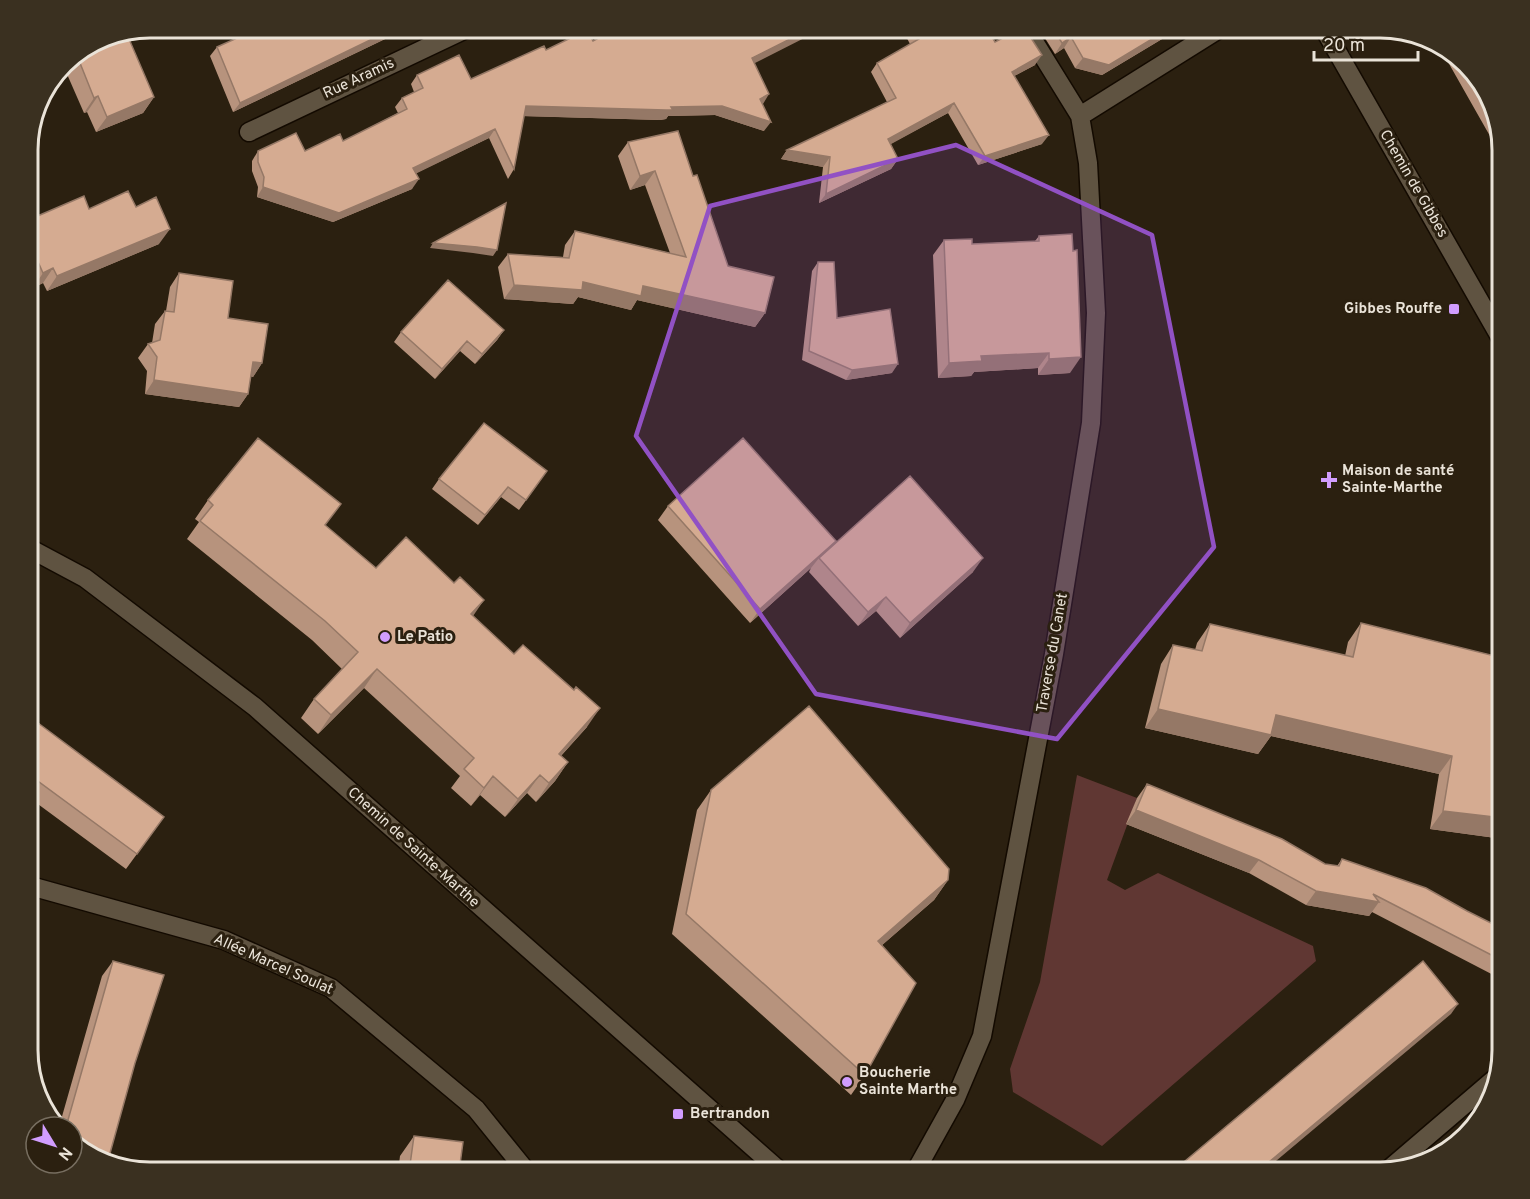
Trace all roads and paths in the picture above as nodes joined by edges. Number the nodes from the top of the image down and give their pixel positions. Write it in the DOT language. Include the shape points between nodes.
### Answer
graph roads {
  1 [pos="447,38"];
  2 [pos="1032,38"];
  3 [pos="1204,38"];
  4 [pos="1329,38"];
  5 [pos="1080,116"];
  6 [pos="249,132"];
  7 [pos="1492,323"];
  8 [pos="38,553"];
  9 [pos="38,888"];
  10 [pos="1487,1085"];
  11 [pos="1400,1160"];
  12 [pos="519,1162"];
  13 [pos="771,1162"];
  14 [pos="921,1162"];
  1 -- 6 [label="street, Rue Aramis"];
  2 -- 5 [label="street"];
  3 -- 5 [label="street"];
  4 -- 7 [label="street, Chemin de Gibbes"];
  5 -- 14 [label="street, Traverse du Canet" via="1088,163 1096,312 1091,423 1054,654 982,1036 955,1100"];
  8 -- 13 [label="street, Chemin de Sainte-Marthe" via="85,578 255,707"];
  9 -- 12 [label="street, Allée Marcel Soulat" via="224,940 331,988 476,1109"];
  10 -- 11 [label="street"];
}
